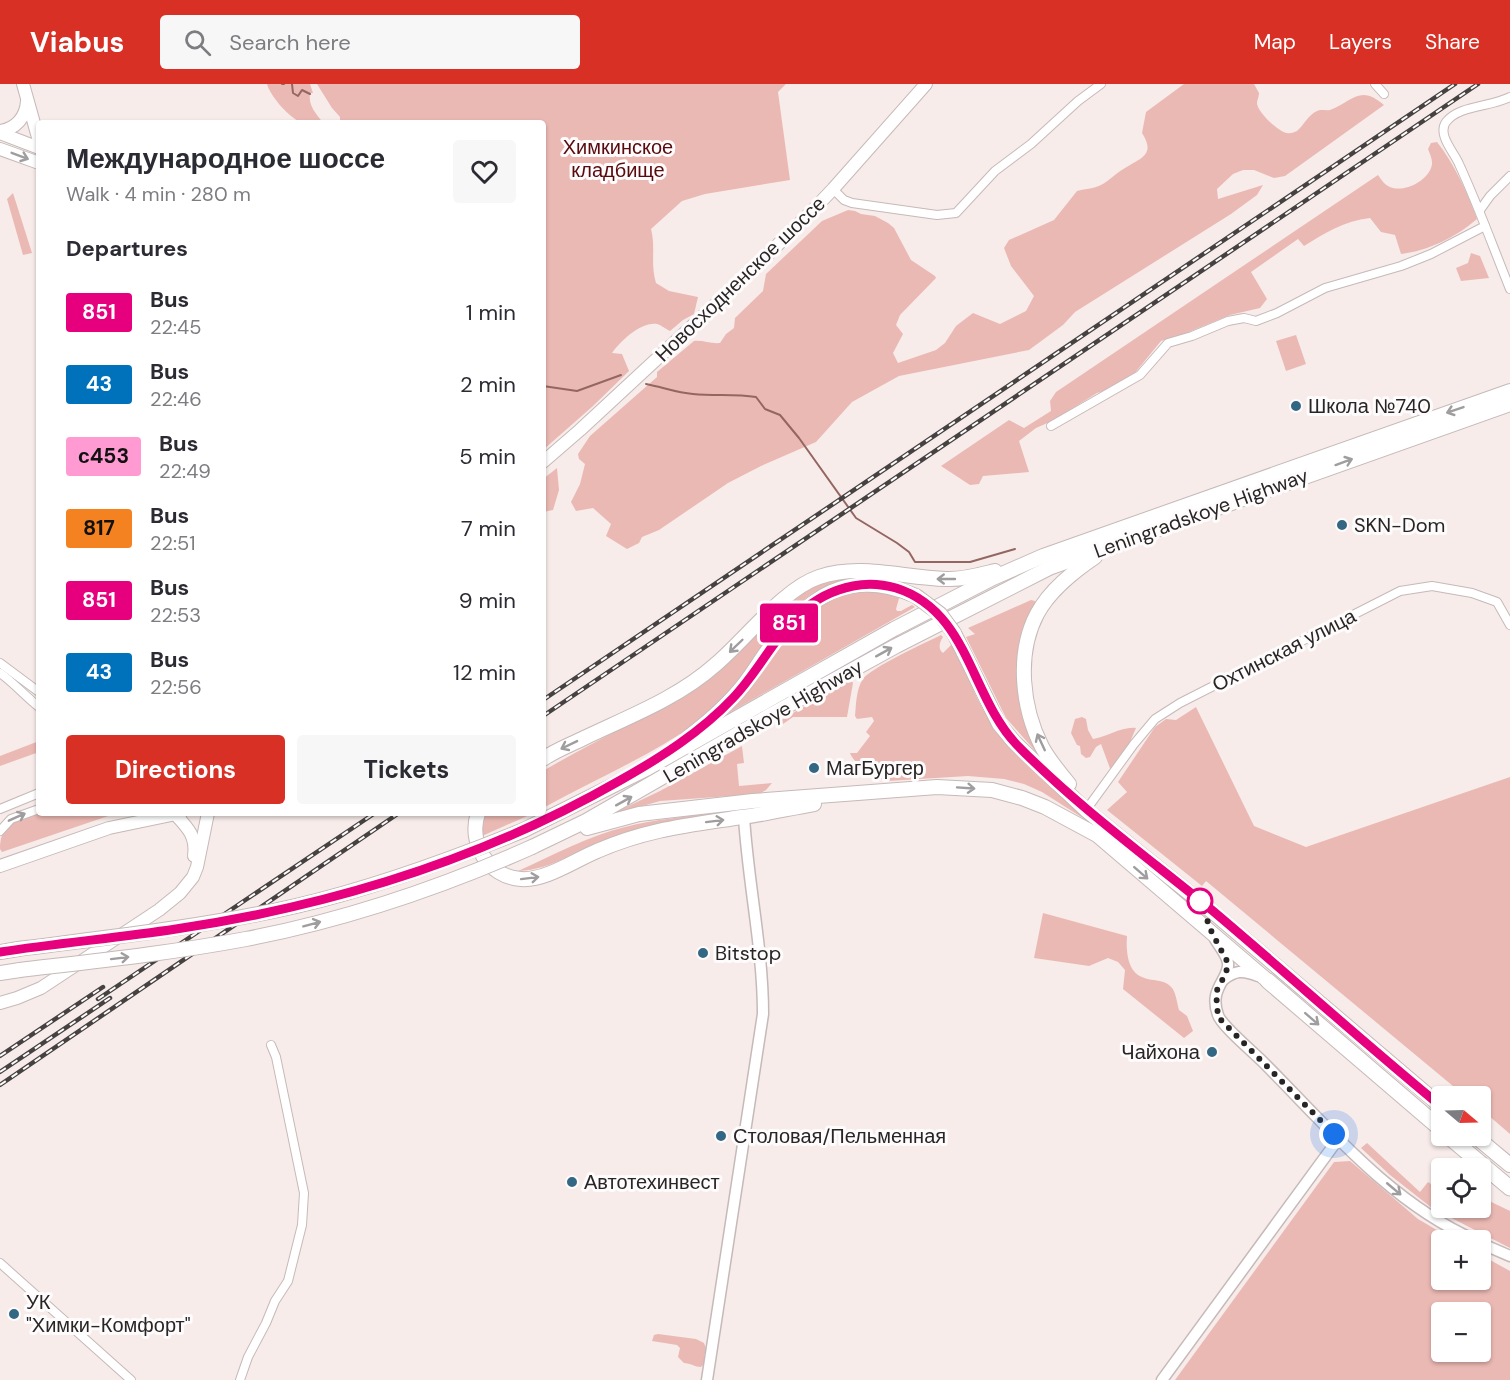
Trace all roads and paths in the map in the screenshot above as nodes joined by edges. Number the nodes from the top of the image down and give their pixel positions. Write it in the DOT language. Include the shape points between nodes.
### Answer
graph roads {
  1 [pos="23,84"];
  2 [pos="926,84"];
  3 [pos="1101,84"];
  4 [pos="1375,84"];
  5 [pos="1384,94"];
  6 [pos="27,97"];
  7 [pos="1510,97"];
  8 [pos="36,130"];
  9 [pos="0,132"];
  10 [pos="36,147"];
  11 [pos="0,149"];
  12 [pos="36,162"];
  13 [pos="1510,176"];
  14 [pos="833,189"];
  15 [pos="1480,210"];
  16 [pos="1485,226"];
  17 [pos="1510,289"];
  18 [pos="1510,391"];
  19 [pos="1510,404"];
  20 [pos="1051,426"];
  21 [pos="546,459"];
  22 [pos="1111,546"];
  23 [pos="1043,556"];
  24 [pos="1510,625"];
  25 [pos="0,663"];
  26 [pos="0,673"];
  27 [pos="35,689"];
  28 [pos="36,705"];
  29 [pos="546,758"];
  30 [pos="621,780"];
  31 [pos="908,789"];
  32 [pos="36,794"];
  33 [pos="1089,806"];
  34 [pos="0,809"];
  35 [pos="36,809"];
  36 [pos="129,816"];
  37 [pos="161,816"];
  38 [pos="176,816"];
  39 [pos="207,816"];
  40 [pos="478,816"];
  41 [pos="744,817"];
  42 [pos="1102,821"];
  43 [pos="109,828"];
  44 [pos="0,831"];
  45 [pos="553,838"];
  46 [pos="1,864"];
  47 [pos="180,893"];
  48 [pos="1212,933"];
  49 [pos="0,952"];
  50 [pos="0,973"];
  51 [pos="1267,980"];
  52 [pos="1220,982"];
  53 [pos="0,1003"];
  54 [pos="271,1045"];
  55 [pos="1431,1098"];
  56 [pos="1431,1121"];
  57 [pos="1339,1138"];
  58 [pos="1460,1146"];
  59 [pos="1487,1146"];
  60 [pos="1510,1165"];
  61 [pos="1510,1188"];
  62 [pos="1454,1230"];
  63 [pos="1491,1248"];
  64 [pos="1510,1256"];
  65 [pos="0,1263"];
  66 [pos="131,1380"];
  67 [pos="240,1380"];
  68 [pos="707,1380"];
  69 [pos="1162,1380"];
  1 -- 6 [label="main road"];
  2 -- 14 [label="main road, Новосходненское шоссе"];
  3 -- 14 [label="street" via="995,171 956,213 937,215 852,203"];
  4 -- 5 [label="street"];
  6 -- 8 [label="main road"];
  6 -- 9 [label="main road" via="18,124"];
  7 -- 15 [label="street" via="1468,108 1444,125 1444,136"];
  9 -- 10 [label="main road"];
  11 -- 12 [label="main road, one-way"];
  13 -- 15 [label="street"];
  14 -- 21 [label="main road, Новосходненское шоссе" via="742,280"];
  15 -- 16 [label="street"];
  16 -- 17 [label="street"];
  16 -- 20 [label="street" via="1431,254 1325,288 1256,321 1228,321 1168,343 1140,375"];
  18 -- 23 [label="highway, Leningradskoye Highway, one-way"];
  22 -- 19 [label="highway, Leningradskoye Highway, one-way"];
  33 -- 22 [label="highway, one-way" via="1042,747 1024,686 1025,665 1031,628 1048,597 1079,568"];
  45 -- 22 [label="highway, Leningradskoye Highway, one-way" via="896,646 1049,568"];
  23 -- 29 [label="highway, one-way" via="974,577 948,579 857,570 817,577 788,595 714,667 688,686"];
  23 -- 30 [label="highway, Leningradskoye Highway" via="894,629"];
  24 -- 33 [label="street, Охтинская улица" via="1497,602 1472,593 1432,586 1400,591 1155,719"];
  25 -- 27 [label="street"];
  26 -- 28 [label="street"];
  30 -- 42 [label="highway, bridge" via="706,724 736,695 791,620 813,601 862,584 894,587 916,596 940,614 954,633 999,724 1047,774"];
  30 -- 49 [label="highway, Leningradskoye Highway, bridge" via="524,830 427,868 298,906 175,930"];
  31 -- 41 [label="highway"];
  31 -- 45 [label="highway" via="668,809"];
  31 -- 48 [label="highway, one-way" via="992,790 1061,814 1097,835"];
  32 -- 34 [label="street"];
  33 -- 42 [label="highway"];
  44 -- 35 [label="street, one-way" via="11,819"];
  36 -- 43 [label="main road"];
  37 -- 43 [label="main road"];
  38 -- 47 [label="main road" via="195,845 191,871"];
  39 -- 47 [label="main road" via="197,867"];
  40 -- 41 [label="highway, one-way" via="475,834 482,856 499,872 520,879 543,875 627,838"];
  41 -- 68 [label="street" via="763,1014"];
  42 -- 55 [label="highway"];
  43 -- 46 [label="main road"];
  50 -- 45 [label="highway, Leningradskoye Highway, one-way, bridge" via="175,951 299,927 439,886"];
  47 -- 53 [label="main road" via="41,988"];
  48 -- 51 [label="highway"];
  48 -- 52 [label="street" via="1228,963"];
  51 -- 52 [label="street" via="1241,970"];
  51 -- 56 [label="highway, one-way"];
  52 -- 57 [label="street" via="1216,992 1218,1017"];
  54 -- 67 [label="street" via="304,1193 302,1225 288,1281 275,1300"];
  57 -- 62 [label="street, one-way" via="1392,1188"];
  57 -- 69 [label="street"];
  58 -- 61 [label="highway"];
  59 -- 60 [label="highway"];
  63 -- 64 [label="street"];
  65 -- 66 [label="street"];
}
